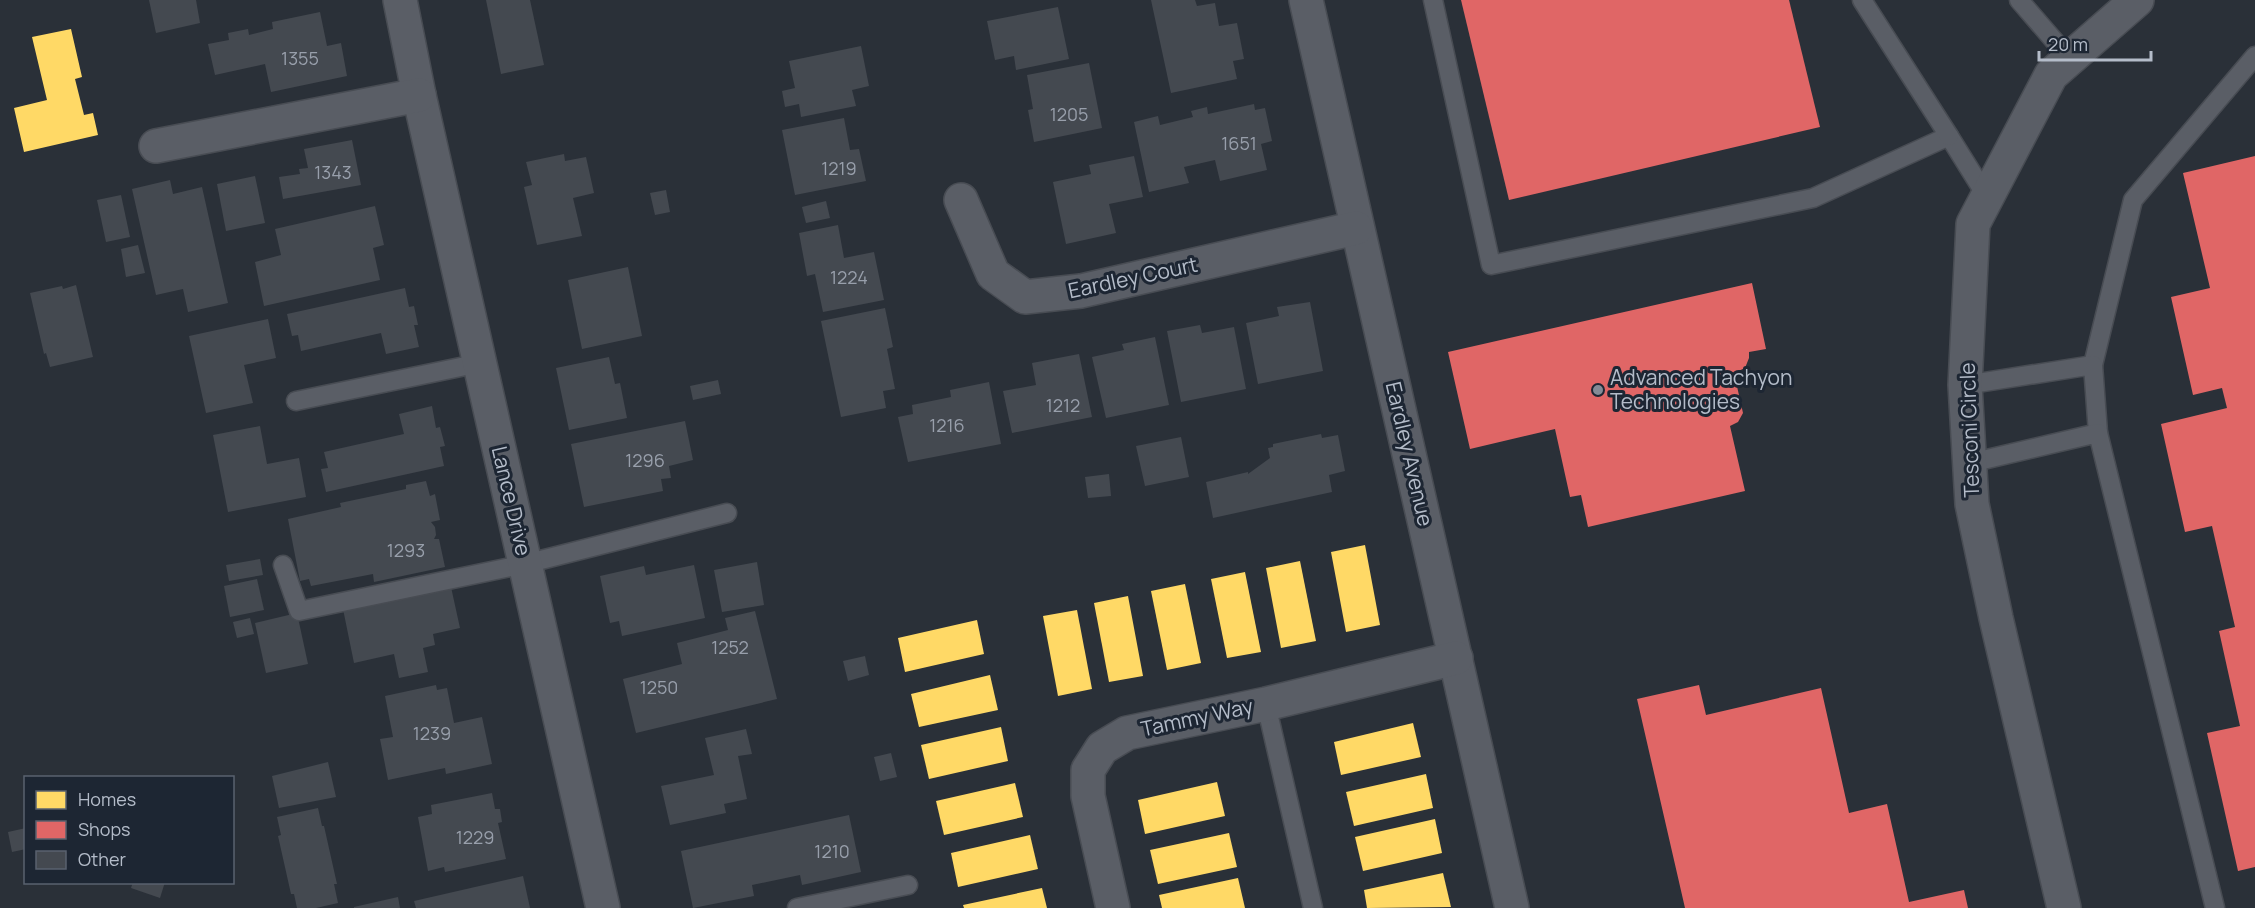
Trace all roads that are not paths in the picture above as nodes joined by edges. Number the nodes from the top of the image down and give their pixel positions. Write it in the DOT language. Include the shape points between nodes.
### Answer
graph roads {
  1 [pos="400,0"];
  2 [pos="1306,0"];
  3 [pos="1432,0"];
  4 [pos="1862,0"];
  5 [pos="2019,0"];
  6 [pos="2137,0"];
  7 [pos="2255,56"];
  8 [pos="2070,59"];
  9 [pos="419,95"];
  10 [pos="1949,136"];
  11 [pos="156,146"];
  12 [pos="1987,197"];
  13 [pos="961,200"];
  14 [pos="1356,228"];
  15 [pos="480,363"];
  16 [pos="2093,365"];
  17 [pos="1965,385"];
  18 [pos="296,401"];
  19 [pos="2098,433"];
  20 [pos="1970,464"];
  21 [pos="727,513"];
  22 [pos="525,564"];
  23 [pos="283,565"];
  24 [pos="1456,658"];
  25 [pos="1266,704"];
  26 [pos="908,885"];
  27 [pos="603,908"];
  28 [pos="797,908"];
  29 [pos="1113,908"];
  30 [pos="1312,908"];
  31 [pos="1512,908"];
  32 [pos="2064,908"];
  33 [pos="2215,908"];
  1 -- 9 [label="street, Lance Drive"];
  2 -- 14 [label="street, Eardley Avenue"];
  3 -- 10 [label="lane" via="1491,265 1813,198"];
  4 -- 10 [label="lane"];
  5 -- 8 [label="lane"];
  6 -- 8 [label="street, Tesconi Circle"];
  7 -- 16 [label="lane" via="2133,200"];
  8 -- 12 [label="street, Tesconi Circle" via="2051,75"];
  9 -- 11 [label="street"];
  9 -- 15 [label="street, Lance Drive"];
  10 -- 12 [label="lane"];
  12 -- 17 [label="street, Tesconi Circle" via="1973,224"];
  13 -- 14 [label="street, Eardley Court" via="993,274 1025,297 1081,291"];
  14 -- 24 [label="street, Eardley Avenue"];
  15 -- 18 [label="lane"];
  15 -- 22 [label="street, Lance Drive"];
  16 -- 17 [label="lane"];
  16 -- 19 [label="lane"];
  17 -- 20 [label="street, Tesconi Circle"];
  19 -- 20 [label="lane"];
  19 -- 33 [label="lane"];
  20 -- 32 [label="street, Tesconi Circle" via="1972,504 1996,618"];
  21 -- 22 [label="lane"];
  22 -- 23 [label="lane" via="299,611"];
  22 -- 27 [label="street, Lance Drive"];
  24 -- 25 [label="street, Tammy Way"];
  24 -- 31 [label="street, Eardley Avenue"];
  25 -- 29 [label="street, Tammy Way" via="1127,733 1102,748 1088,770 1088,796"];
  25 -- 30 [label="lane"];
  26 -- 28 [label="lane"];
}
